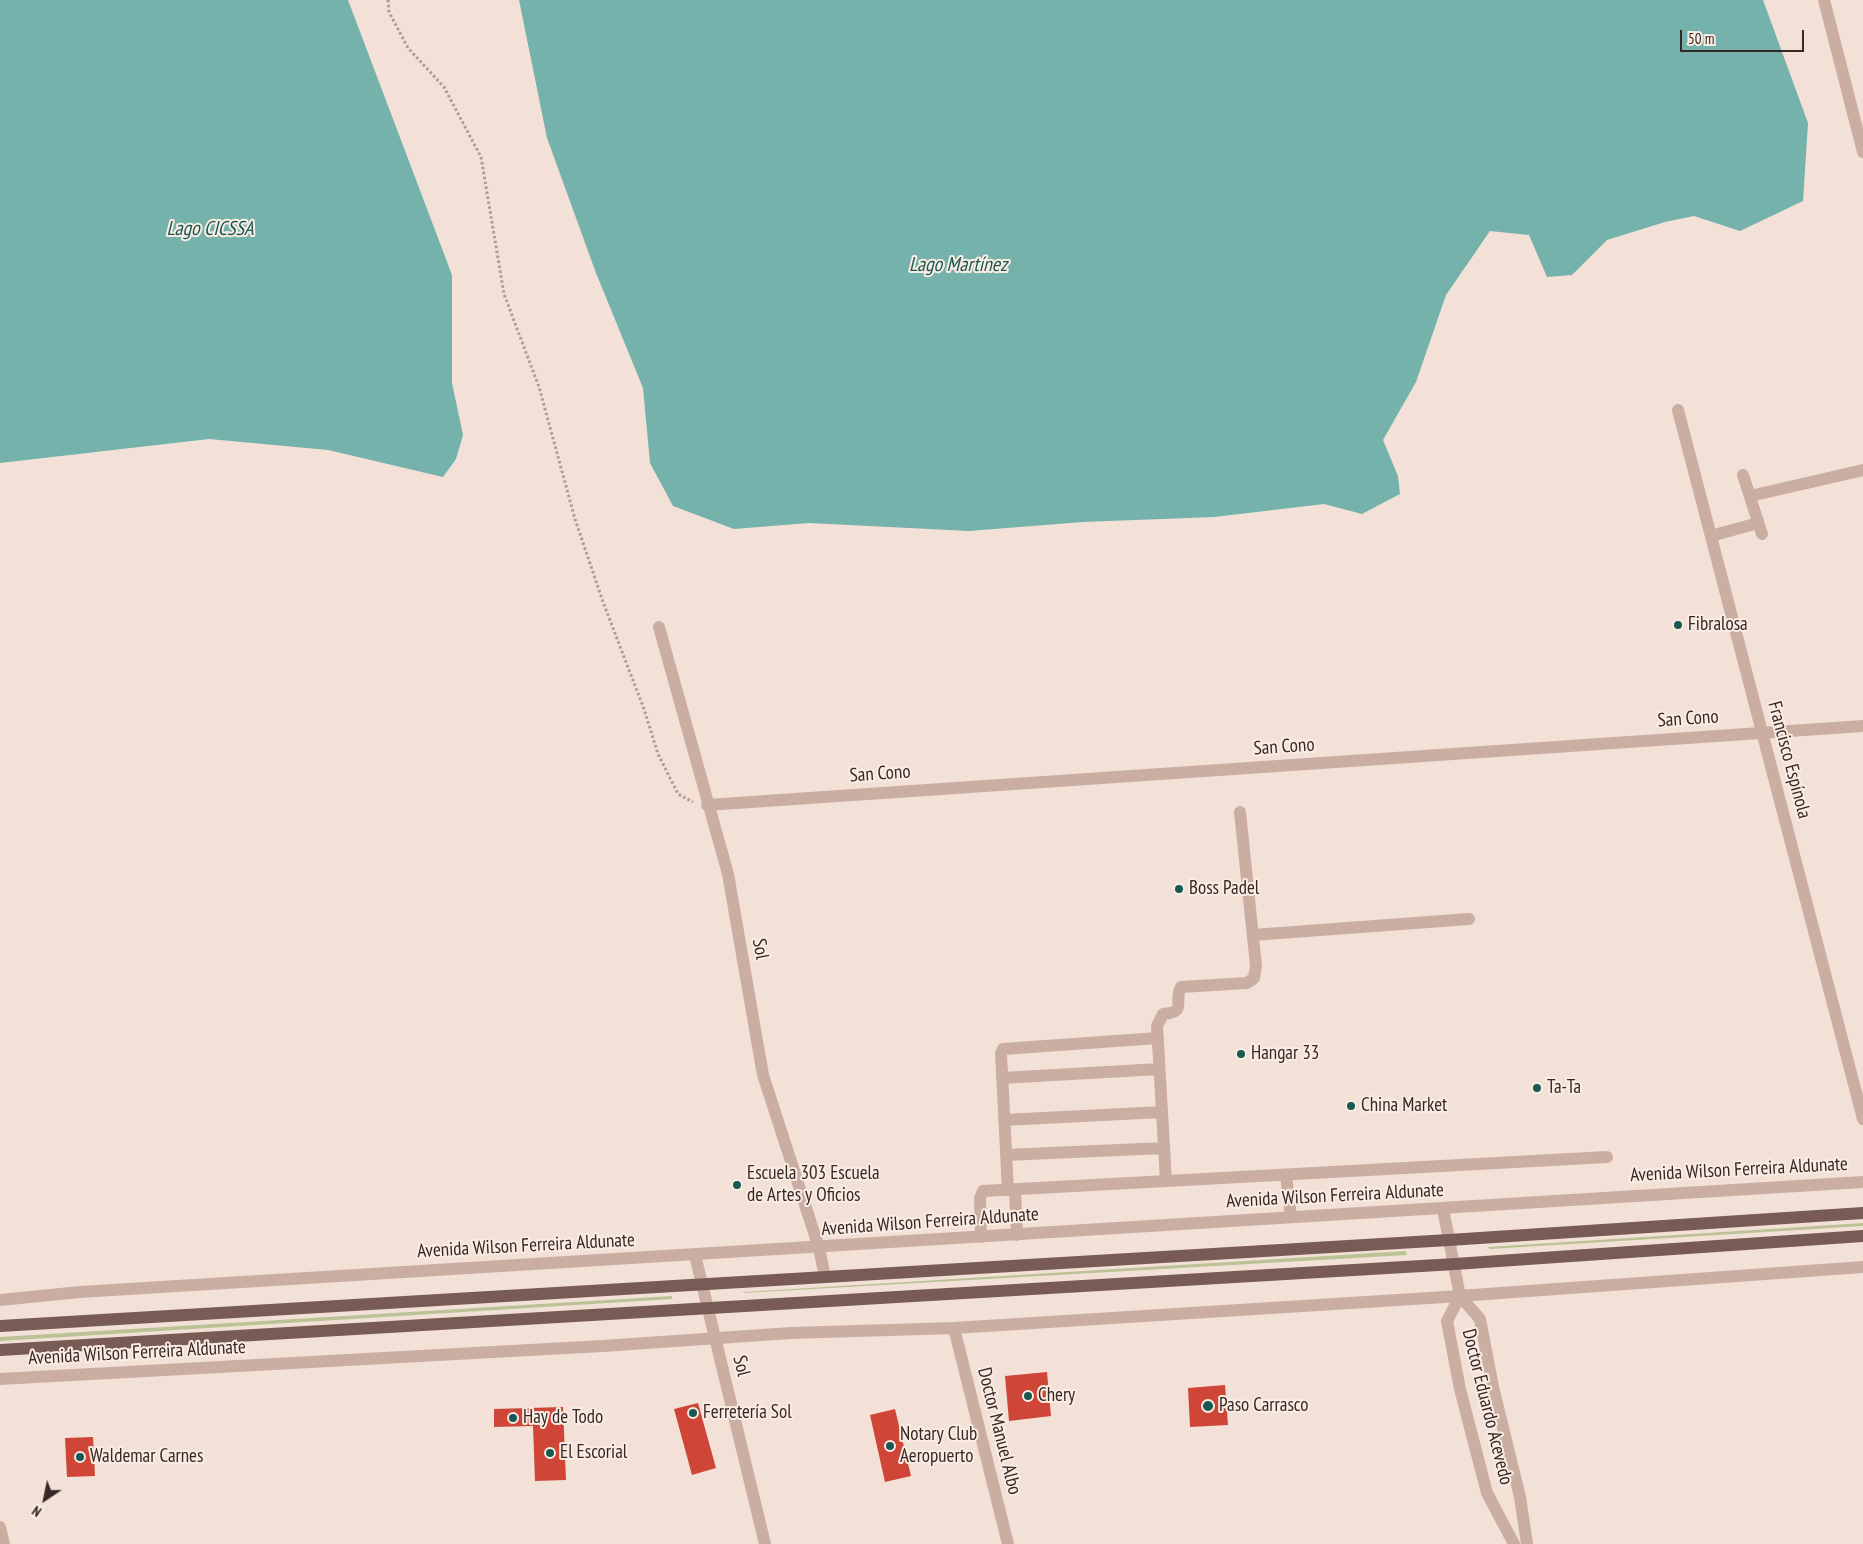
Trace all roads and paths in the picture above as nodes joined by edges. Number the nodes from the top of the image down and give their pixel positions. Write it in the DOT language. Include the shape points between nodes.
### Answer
graph roads {
  1 [pos="388,0"];
  2 [pos="1824,0"];
  3 [pos="1863,152"];
  4 [pos="1678,410"];
  5 [pos="1863,470"];
  6 [pos="1743,474"];
  7 [pos="1750,496"];
  8 [pos="1711,536"];
  9 [pos="660,626"];
  10 [pos="1863,726"];
  11 [pos="1762,733"];
  12 [pos="707,804"];
  13 [pos="1240,812"];
  14 [pos="1469,919"];
  15 [pos="1252,935"];
  16 [pos="1158,1038"];
  17 [pos="1159,1069"];
  18 [pos="1002,1078"];
  19 [pos="1162,1112"];
  20 [pos="1863,1119"];
  21 [pos="1004,1120"];
  22 [pos="1164,1148"];
  23 [pos="1006,1155"];
  24 [pos="1607,1157"];
  25 [pos="1286,1175"];
  26 [pos="1166,1182"];
  27 [pos="1863,1182"];
  28 [pos="1011,1190"];
  29 [pos="1443,1209"];
  30 [pos="1863,1213"];
  31 [pos="1291,1217"];
  32 [pos="1017,1235"];
  33 [pos="1863,1236"];
  34 [pos="981,1237"];
  35 [pos="1449,1240"];
  36 [pos="819,1248"];
  37 [pos="694,1255"];
  38 [pos="1455,1264"];
  39 [pos="1863,1267"];
  40 [pos="825,1277"];
  41 [pos="702,1285"];
  42 [pos="1460,1296"];
  43 [pos="0,1300"];
  44 [pos="708,1307"];
  45 [pos="0,1326"];
  46 [pos="954,1328"];
  47 [pos="715,1339"];
  48 [pos="0,1350"];
  49 [pos="0,1379"];
  50 [pos="0,1527"];
  51 [pos="4,1544"];
  52 [pos="765,1544"];
  53 [pos="1008,1544"];
  54 [pos="1514,1544"];
  55 [pos="1527,1544"];
  1 -- 12 [label="path" via="389,12 408,48 444,87 481,157 504,294 539,387 574,519 658,754 678,794 695,803"];
  2 -- 3 [label="street"];
  4 -- 8 [label="street, Francisco Espínola"];
  5 -- 7 [label="street"];
  6 -- 7 [label="street"];
  7 -- 8 [label="street" via="1760,529"];
  8 -- 11 [label="street, Francisco Espínola"];
  9 -- 12 [label="street, Sol"];
  10 -- 11 [label="street, San Cono"];
  11 -- 12 [label="street, San Cono"];
  11 -- 20 [label="street, Francisco Espínola"];
  12 -- 36 [label="street, Sol" via="728,874 763,1075"];
  13 -- 15 [label="street"];
  14 -- 15 [label="street"];
  15 -- 16 [label="street" via="1256,966 1254,978 1247,983 1181,987 1178,1010 1163,1014 1157,1026"];
  16 -- 17 [label="street"];
  16 -- 18 [label="street" via="1003,1049"];
  17 -- 18 [label="street"];
  17 -- 19 [label="street"];
  18 -- 21 [label="street"];
  19 -- 21 [label="street"];
  19 -- 22 [label="street"];
  21 -- 23 [label="street"];
  22 -- 23 [label="street"];
  22 -- 26 [label="street"];
  23 -- 28 [label="street"];
  24 -- 25 [label="street"];
  25 -- 26 [label="street"];
  25 -- 31 [label="street"];
  26 -- 28 [label="street"];
  27 -- 29 [label="street, Avenida Wilson Ferreira Aldunate"];
  28 -- 32 [label="street"];
  28 -- 34 [label="street" via="980,1194"];
  29 -- 31 [label="street, Avenida Wilson Ferreira Aldunate"];
  29 -- 35 [label="street"];
  30 -- 35 [label="main road, Avenida Wilson Ferreira Aldunate"];
  31 -- 32 [label="street, Avenida Wilson Ferreira Aldunate"];
  32 -- 34 [label="street, Avenida Wilson Ferreira Aldunate"];
  33 -- 38 [label="main road, Avenida Wilson Ferreira Aldunate"];
  34 -- 36 [label="street, Avenida Wilson Ferreira Aldunate"];
  35 -- 38 [label="street"];
  35 -- 40 [label="main road, Avenida Wilson Ferreira Aldunate"];
  36 -- 37 [label="street, Avenida Wilson Ferreira Aldunate"];
  36 -- 40 [label="street, Sol"];
  37 -- 41 [label="street, Sol"];
  37 -- 43 [label="street, Avenida Wilson Ferreira Aldunate" via="80,1292"];
  38 -- 42 [label="street"];
  38 -- 44 [label="main road, Avenida Wilson Ferreira Aldunate"];
  39 -- 42 [label="street, Avenida Wilson Ferreira Aldunate"];
  40 -- 41 [label="main road, Avenida Wilson Ferreira Aldunate"];
  41 -- 44 [label="street, Sol"];
  41 -- 45 [label="main road, Avenida Wilson Ferreira Aldunate"];
  42 -- 46 [label="street, Avenida Wilson Ferreira Aldunate"];
  42 -- 54 [label="street, Doctor Eduardo Acevedo" via="1447,1321 1460,1389 1487,1493"];
  42 -- 55 [label="street, Doctor Eduardo Acevedo" via="1480,1319 1520,1497"];
  44 -- 47 [label="street, Sol"];
  44 -- 48 [label="main road, Avenida Wilson Ferreira Aldunate"];
  46 -- 47 [label="street, Avenida Wilson Ferreira Aldunate"];
  46 -- 53 [label="street, Doctor Manuel Albo"];
  47 -- 49 [label="street, Avenida Wilson Ferreira Aldunate"];
  47 -- 52 [label="street, Sol"];
  50 -- 51 [label="street"];
}
